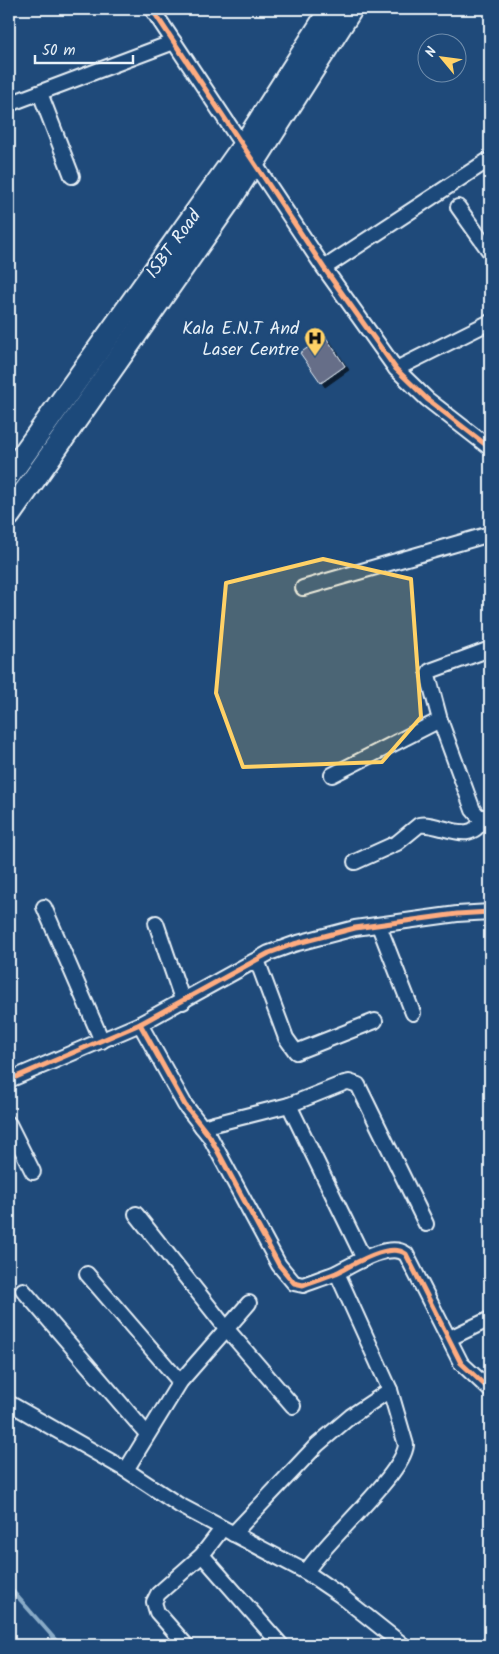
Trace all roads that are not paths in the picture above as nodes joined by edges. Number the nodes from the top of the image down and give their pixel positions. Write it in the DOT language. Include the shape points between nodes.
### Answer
graph roads {
  1 [pos="152,9"];
  2 [pos="331,9"];
  3 [pos="351,9"];
  4 [pos="174,42"];
  5 [pos="40,93"];
  6 [pos="9,104"];
  7 [pos="248,155"];
  8 [pos="490,159"];
  9 [pos="72,176"];
  10 [pos="458,207"];
  11 [pos="490,252"];
  12 [pos="324,268"];
  13 [pos="490,322"];
  14 [pos="396,369"];
  15 [pos="490,448"];
  16 [pos="9,475"];
  17 [pos="9,515"];
  18 [pos="490,534"];
  19 [pos="303,588"];
  20 [pos="490,649"];
  21 [pos="440,720"];
  22 [pos="332,775"];
  23 [pos="487,818"];
  24 [pos="355,862"];
  25 [pos="44,907"];
  26 [pos="490,912"];
  27 [pos="156,923"];
  28 [pos="379,926"];
  29 [pos="257,960"];
  30 [pos="183,1002"];
  31 [pos="413,1013"];
  32 [pos="375,1021"];
  33 [pos="140,1024"];
  34 [pos="102,1041"];
  35 [pos="9,1080"];
  36 [pos="289,1105"];
  37 [pos="9,1124"];
  38 [pos="202,1127"];
  39 [pos="33,1172"];
  40 [pos="136,1214"];
  41 [pos="426,1224"];
  42 [pos="364,1259"];
  43 [pos="337,1273"];
  44 [pos="87,1274"];
  45 [pos="23,1290"];
  46 [pos="249,1303"];
  47 [pos="490,1319"];
  48 [pos="226,1328"];
  49 [pos="450,1338"];
  50 [pos="180,1382"];
  51 [pos="390,1390"];
  52 [pos="490,1390"];
  53 [pos="9,1403"];
  54 [pos="293,1406"];
  55 [pos="148,1434"];
  56 [pos="126,1470"];
  57 [pos="227,1532"];
  58 [pos="202,1555"];
  59 [pos="306,1572"];
  60 [pos="394,1643"];
  61 [pos="186,1645"];
  62 [pos="281,1645"];
  1 -- 4 [label="street"];
  2 -- 7 [label="highway, ISBT Road"];
  3 -- 7 [label="highway"];
  4 -- 5 [label="street"];
  4 -- 7 [label="street"];
  5 -- 6 [label="street"];
  5 -- 9 [label="street"];
  7 -- 12 [label="street"];
  7 -- 16 [label="highway, ISBT Road"];
  7 -- 17 [label="highway" via="229,201"];
  8 -- 12 [label="street"];
  10 -- 11 [label="street"];
  12 -- 14 [label="street"];
  13 -- 14 [label="street"];
  14 -- 15 [label="street"];
  18 -- 19 [label="street"];
  20 -- 21 [label="street" via="429,673"];
  21 -- 22 [label="street"];
  21 -- 23 [label="street" via="473,810"];
  23 -- 24 [label="street" via="477,827 462,832 420,825 397,843"];
  25 -- 34 [label="street"];
  26 -- 28 [label="street"];
  27 -- 30 [label="street"];
  28 -- 29 [label="street" via="338,931 294,944"];
  28 -- 31 [label="street"];
  29 -- 30 [label="street"];
  29 -- 32 [label="street" via="286,1038 296,1052"];
  30 -- 33 [label="street"];
  33 -- 34 [label="street"];
  33 -- 38 [label="street" via="185,1106"];
  34 -- 35 [label="street"];
  36 -- 38 [label="street"];
  36 -- 41 [label="street" via="344,1083 358,1085"];
  36 -- 42 [label="street"];
  37 -- 39 [label="street"];
  38 -- 43 [label="street" via="287,1276 294,1283 303,1285"];
  40 -- 48 [label="street"];
  42 -- 43 [label="street"];
  42 -- 49 [label="street" via="397,1249 406,1254"];
  43 -- 51 [label="street"];
  44 -- 50 [label="street"];
  45 -- 55 [label="street"];
  46 -- 48 [label="street"];
  47 -- 49 [label="street"];
  48 -- 50 [label="street"];
  48 -- 54 [label="street"];
  49 -- 52 [label="street" via="461,1363"];
  50 -- 55 [label="street"];
  51 -- 57 [label="street" via="351,1416 317,1445"];
  51 -- 59 [label="street" via="405,1439 404,1454 380,1487 320,1551"];
  53 -- 56 [label="street"];
  55 -- 56 [label="street"];
  56 -- 57 [label="street"];
  57 -- 58 [label="street"];
  57 -- 59 [label="street"];
  58 -- 61 [label="street" via="158,1594 154,1602 157,1612"];
  58 -- 62 [label="street"];
  59 -- 60 [label="street"];
}
